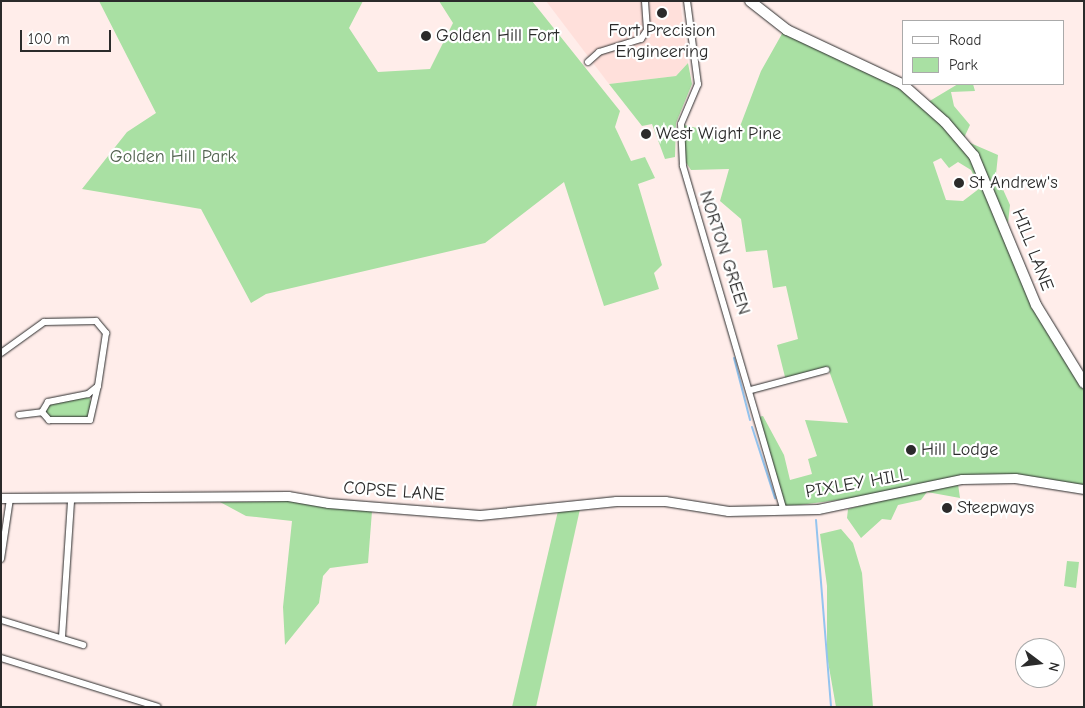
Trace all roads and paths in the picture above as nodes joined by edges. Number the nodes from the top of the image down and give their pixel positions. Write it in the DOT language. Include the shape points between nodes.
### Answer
graph roads {
  1 [pos="645,1"];
  2 [pos="687,1"];
  3 [pos="750,1"];
  4 [pos="588,62"];
  5 [pos="902,84"];
  6 [pos="903,85"];
  7 [pos="1,353"];
  8 [pos="826,370"];
  9 [pos="1084,383"];
  10 [pos="98,386"];
  11 [pos="751,390"];
  12 [pos="42,412"];
  13 [pos="19,415"];
  14 [pos="1084,489"];
  15 [pos="6,499"];
  16 [pos="71,501"];
  17 [pos="784,511"];
  18 [pos="1,559"];
  19 [pos="1,620"];
  20 [pos="62,637"];
  21 [pos="83,645"];
  22 [pos="1,658"];
  23 [pos="158,707"];
  1 -- 4 [label="street" via="647,30 641,39 598,52"];
  2 -- 11 [label="street, NORTON GREEN" via="698,84 681,124 683,166"];
  3 -- 5 [label="main road, HILL LANE" via="787,30"];
  6 -- 9 [label="main road, HILL LANE" via="945,122 974,156 1036,305"];
  7 -- 10 [label="street" via="44,322 66,318 96,321 106,333"];
  8 -- 11 [label="street"];
  10 -- 12 [label="street" via="88,394 48,402"];
  10 -- 12 [label="street" via="90,420 49,420"];
  11 -- 17 [label="street, NORTON GREEN"];
  12 -- 13 [label="street"];
  14 -- 17 [label="street, PIXLEY HILL" via="1015,478 962,479 844,506"];
  15 -- 16 [label="street, COPSE LANE"];
  15 -- 18 [label="street"];
  16 -- 17 [label="street, COPSE LANE" via="288,496 328,503 480,514 616,501"];
  16 -- 20 [label="street"];
  19 -- 20 [label="street"];
  20 -- 21 [label="street"];
  22 -- 23 [label="street"];
}
